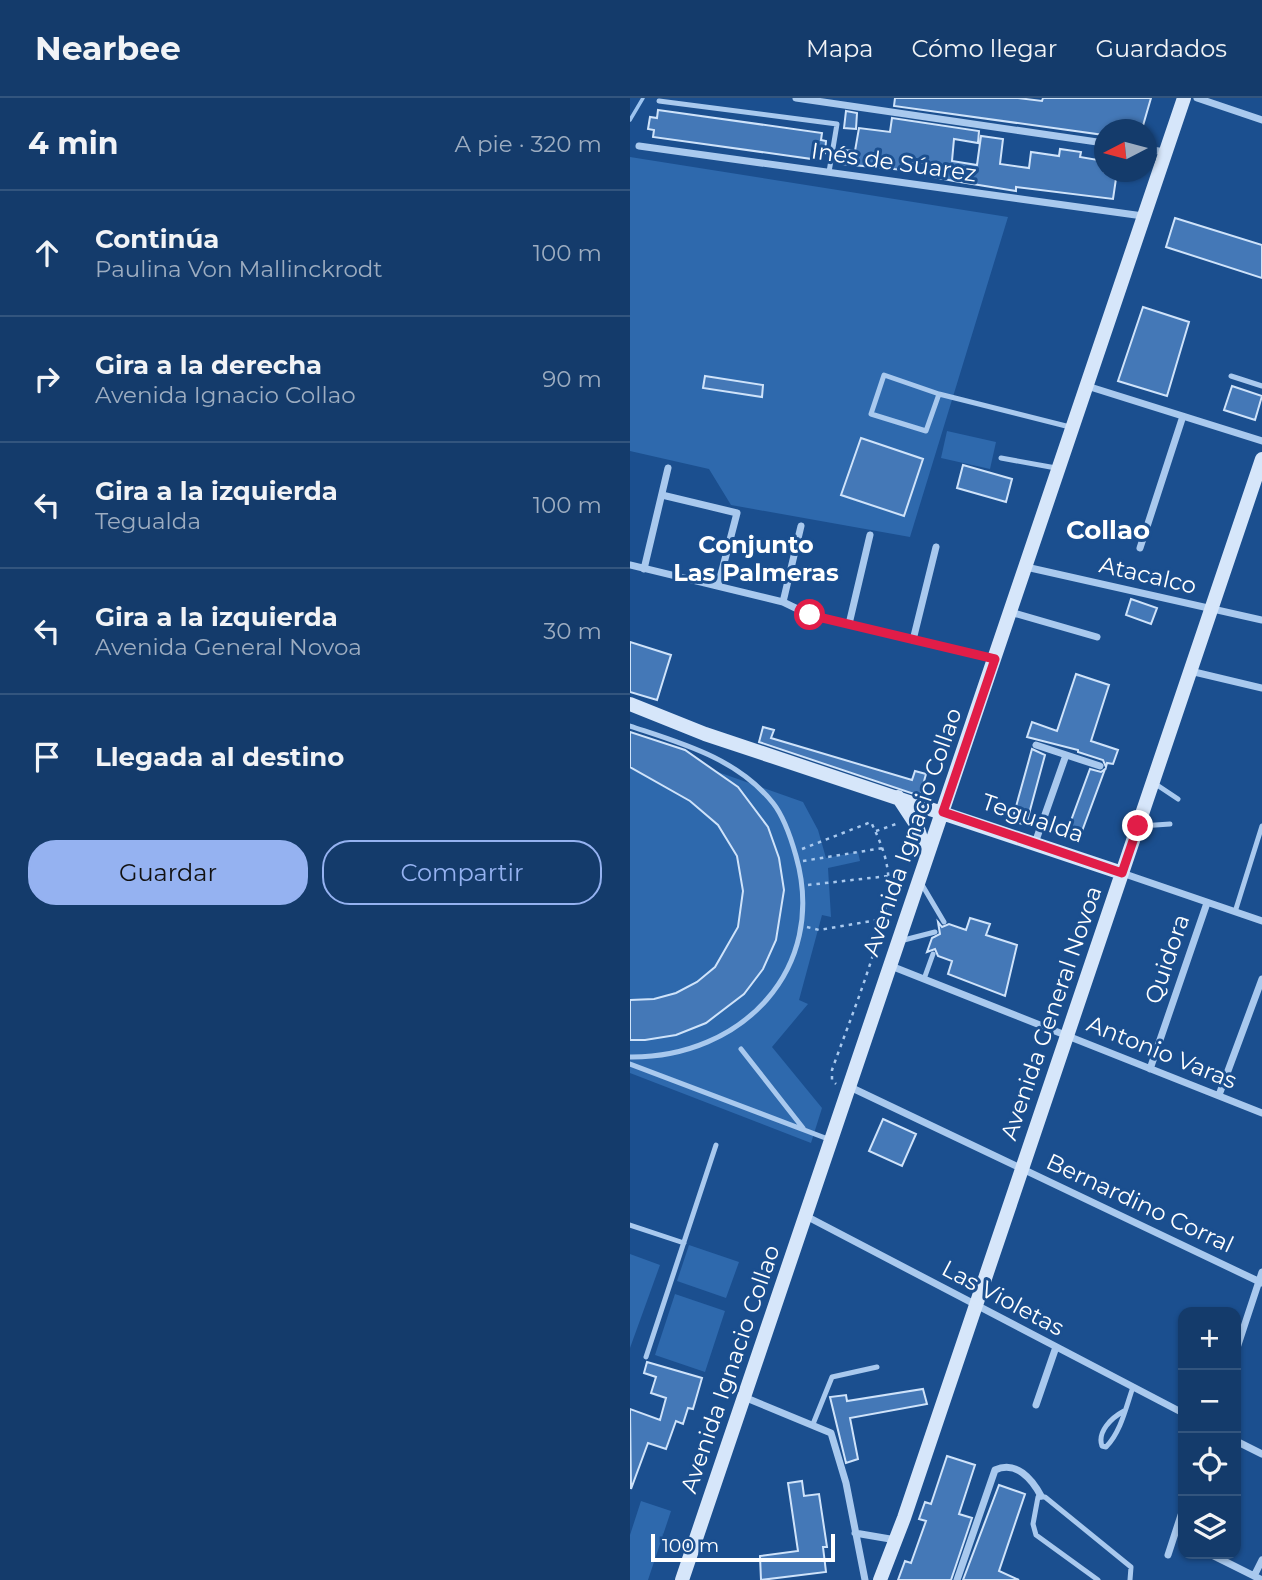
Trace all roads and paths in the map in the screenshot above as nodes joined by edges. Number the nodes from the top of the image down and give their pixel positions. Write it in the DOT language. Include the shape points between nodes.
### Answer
graph roads {
  1 [pos="797,98"];
  2 [pos="1184,98"];
  3 [pos="1197,98"];
  4 [pos="659,101"];
  5 [pos="1262,120"];
  6 [pos="1094,142"];
  7 [pos="639,146"];
  8 [pos="1157,151"];
  9 [pos="1165,152"];
  10 [pos="829,172"];
  11 [pos="1144,216"];
  12 [pos="1231,376"];
  13 [pos="1087,386"];
  14 [pos="1262,386"];
  15 [pos="939,394"];
  16 [pos="1183,416"];
  17 [pos="1073,428"];
  18 [pos="1262,440"];
  19 [pos="1001,458"];
  20 [pos="1262,458"];
  21 [pos="668,468"];
  22 [pos="1059,468"];
  23 [pos="662,495"];
  24 [pos="801,526"];
  25 [pos="870,535"];
  26 [pos="936,547"];
  27 [pos="1140,548"];
  28 [pos="630,565"];
  29 [pos="1026,567"];
  30 [pos="644,569"];
  31 [pos="718,586"];
  32 [pos="783,602"];
  33 [pos="1211,609"];
  34 [pos="1010,612"];
  35 [pos="1262,620"];
  36 [pos="849,624"];
  37 [pos="1097,637"];
  38 [pos="913,640"];
  39 [pos="995,659"];
  40 [pos="1190,671"];
  41 [pos="1262,688"];
  42 [pos="630,704"];
  43 [pos="630,726"];
  44 [pos="1036,745"];
  45 [pos="1066,755"];
  46 [pos="1100,766"];
  47 [pos="1152,782"];
  48 [pos="898,796"];
  49 [pos="1178,799"];
  50 [pos="943,812"];
  51 [pos="913,818"];
  52 [pos="1170,824"];
  53 [pos="1138,826"];
  54 [pos="1262,827"];
  55 [pos="876,831"];
  56 [pos="1035,843"];
  57 [pos="883,848"];
  58 [pos="795,852"];
  59 [pos="927,859"];
  60 [pos="798,862"];
  61 [pos="1122,873"];
  62 [pos="888,876"];
  63 [pos="920,880"];
  64 [pos="804,886"];
  65 [pos="1207,903"];
  66 [pos="1236,912"];
  67 [pos="883,919"];
  68 [pos="1262,921"];
  69 [pos="944,922"];
  70 [pos="800,926"];
  71 [pos="934,932"];
  72 [pos="899,941"];
  73 [pos="933,954"];
  74 [pos="891,966"];
  75 [pos="924,979"];
  76 [pos="1262,979"];
  77 [pos="1066,1035"];
  78 [pos="741,1049"];
  79 [pos="630,1057"];
  80 [pos="630,1064"];
  81 [pos="1150,1069"];
  82 [pos="850,1087"];
  83 [pos="1219,1096"];
  84 [pos="1262,1113"];
  85 [pos="804,1130"];
  86 [pos="831,1140"];
  87 [pos="716,1145"];
  88 [pos="1022,1169"];
  89 [pos="806,1216"];
  90 [pos="630,1225"];
  91 [pos="684,1242"];
  92 [pos="1262,1272"];
  93 [pos="1260,1282"];
  94 [pos="977,1306"];
  95 [pos="1241,1337"];
  96 [pos="1056,1347"];
  97 [pos="646,1357"];
  98 [pos="877,1367"];
  99 [pos="1132,1387"];
  100 [pos="744,1397"];
  101 [pos="1036,1405"];
  102 [pos="1178,1410"];
  103 [pos="1124,1411"];
  104 [pos="813,1424"];
  105 [pos="1241,1444"];
  106 [pos="1262,1454"];
  107 [pos="1041,1496"];
  108 [pos="1178,1524"];
  109 [pos="855,1532"];
  110 [pos="1174,1536"];
  111 [pos="1178,1538"];
  112 [pos="897,1540"];
  113 [pos="1168,1555"];
  114 [pos="1220,1559"];
  115 [pos="1262,1560"];
  116 [pos="1258,1578"];
  117 [pos="685,1579"];
  118 [pos="865,1580"];
  119 [pos="880,1580"];
  120 [pos="957,1580"];
  121 [pos="1098,1580"];
  122 [pos="1130,1580"];
  1 -- 6 [label="street"];
  2 -- 9 [label="main road, Avenida Ignacio Collao"];
  3 -- 5 [label="street"];
  4 -- 10 [label="lane" via="836,124"];
  7 -- 10 [label="street, Inés de Súarez"];
  8 -- 9 [label="street"];
  9 -- 11 [label="main road, Avenida Ignacio Collao"];
  10 -- 11 [label="street, Inés de Súarez"];
  11 -- 13 [label="main road, Avenida Ignacio Collao"];
  12 -- 14 [label="lane"];
  13 -- 16 [label="street"];
  13 -- 17 [label="main road, Avenida Ignacio Collao"];
  15 -- 15 [label="lane" via="884,375 871,414 926,430"];
  15 -- 17 [label="lane"];
  16 -- 18 [label="street"];
  16 -- 27 [label="street"];
  17 -- 22 [label="main road, Avenida Ignacio Collao"];
  19 -- 22 [label="lane"];
  20 -- 33 [label="main road, Avenida General Novoa"];
  21 -- 23 [label="street"];
  22 -- 29 [label="main road, Avenida Ignacio Collao"];
  23 -- 30 [label="street"];
  23 -- 31 [label="street" via="737,513"];
  24 -- 32 [label="street"];
  25 -- 36 [label="street"];
  26 -- 38 [label="street"];
  28 -- 30 [label="street"];
  29 -- 33 [label="street, Atacalco"];
  29 -- 34 [label="main road, Avenida Ignacio Collao"];
  30 -- 31 [label="street"];
  31 -- 32 [label="street"];
  32 -- 36 [label="street" via="810,615"];
  33 -- 35 [label="street, Atacalco"];
  33 -- 40 [label="main road, Avenida General Novoa"];
  34 -- 37 [label="street"];
  34 -- 39 [label="main road, Avenida Ignacio Collao"];
  36 -- 38 [label="street"];
  38 -- 39 [label="street"];
  39 -- 50 [label="main road, Avenida Ignacio Collao"];
  40 -- 41 [label="street"];
  40 -- 47 [label="main road, Avenida General Novoa"];
  42 -- 48 [label="main road, Tegualda" via="705,734"];
  43 -- 58 [label="lane" via="708,753 747,777 774,804"];
  44 -- 45 [label="street"];
  45 -- 46 [label="street"];
  45 -- 56 [label="street"];
  47 -- 49 [label="lane"];
  47 -- 53 [label="main road, Avenida General Novoa"];
  48 -- 50 [label="main road, Tegualda"];
  48 -- 51 [label="main road"];
  50 -- 56 [label="main road, Tegualda"];
  50 -- 59 [label="main road, Avenida Ignacio Collao"];
  51 -- 55 [label="path"];
  51 -- 59 [label="main road"];
  52 -- 53 [label="lane"];
  53 -- 61 [label="main road, Avenida General Novoa"];
  54 -- 66 [label="lane"];
  55 -- 57 [label="path"];
  55 -- 58 [label="path" via="871,822"];
  56 -- 61 [label="main road, Tegualda"];
  57 -- 60 [label="path"];
  57 -- 62 [label="path"];
  58 -- 60 [label="lane"];
  59 -- 63 [label="main road, Avenida Ignacio Collao"];
  60 -- 64 [label="lane"];
  61 -- 65 [label="street, Tegualda"];
  61 -- 77 [label="main road, Avenida General Novoa"];
  62 -- 64 [label="path"];
  62 -- 67 [label="path"];
  63 -- 69 [label="lane"];
  63 -- 72 [label="main road, Avenida Ignacio Collao"];
  64 -- 70 [label="lane"];
  65 -- 66 [label="street, Tegualda"];
  65 -- 81 [label="street, Quidora"];
  66 -- 68 [label="street, Tegualda"];
  67 -- 70 [label="path" via="818,929"];
  67 -- 82 [label="path" via="832,1070 834,1084"];
  70 -- 79 [label="lane" via="791,960 772,998 746,1022 720,1038 678,1053"];
  71 -- 72 [label="lane"];
  72 -- 74 [label="main road, Avenida Ignacio Collao"];
  73 -- 75 [label="lane"];
  74 -- 75 [label="street, Antonio Varas"];
  74 -- 82 [label="main road, Avenida Ignacio Collao"];
  75 -- 77 [label="street, Antonio Varas"];
  76 -- 83 [label="street"];
  77 -- 81 [label="street, Antonio Varas"];
  77 -- 88 [label="main road, Avenida General Novoa"];
  78 -- 85 [label="lane"];
  80 -- 85 [label="lane"];
  81 -- 83 [label="street, Antonio Varas"];
  82 -- 86 [label="main road, Avenida Ignacio Collao"];
  82 -- 88 [label="street, Bernardino Corral"];
  83 -- 84 [label="street, Antonio Varas"];
  85 -- 86 [label="lane"];
  86 -- 89 [label="main road, Avenida Ignacio Collao"];
  87 -- 91 [label="lane"];
  88 -- 93 [label="street, Bernardino Corral"];
  88 -- 94 [label="main road, Avenida General Novoa"];
  89 -- 94 [label="street, Las Violetas"];
  89 -- 100 [label="main road, Avenida Ignacio Collao"];
  90 -- 91 [label="lane"];
  91 -- 97 [label="lane"];
  92 -- 93 [label="street"];
  93 -- 95 [label="street"];
  94 -- 96 [label="street, Las Violetas"];
  94 -- 112 [label="main road, Avenida General Novoa"];
  96 -- 99 [label="street, Las Violetas"];
  96 -- 101 [label="street"];
  98 -- 104 [label="lane" via="832,1377"];
  99 -- 102 [label="street, Las Violetas"];
  99 -- 103 [label="lane"];
  100 -- 104 [label="street"];
  100 -- 117 [label="main road, Avenida Ignacio Collao"];
  103 -- 103 [label="lane" via="1101,1434 1102,1446 1110,1443"];
  104 -- 109 [label="street" via="836,1441"];
  105 -- 106 [label="street"];
  107 -- 120 [label="street" via="1019,1471 995,1470"];
  107 -- 121 [label="lane" via="1033,1524 1036,1535"];
  107 -- 122 [label="lane" via="1131,1567"];
  108 -- 110 [label="street"];
  109 -- 112 [label="street"];
  109 -- 118 [label="street"];
  110 -- 111 [label="street"];
  110 -- 113 [label="street"];
  112 -- 119 [label="main road, Avenida General Novoa"];
  114 -- 116 [label="street"];
  115 -- 116 [label="street"];
}
